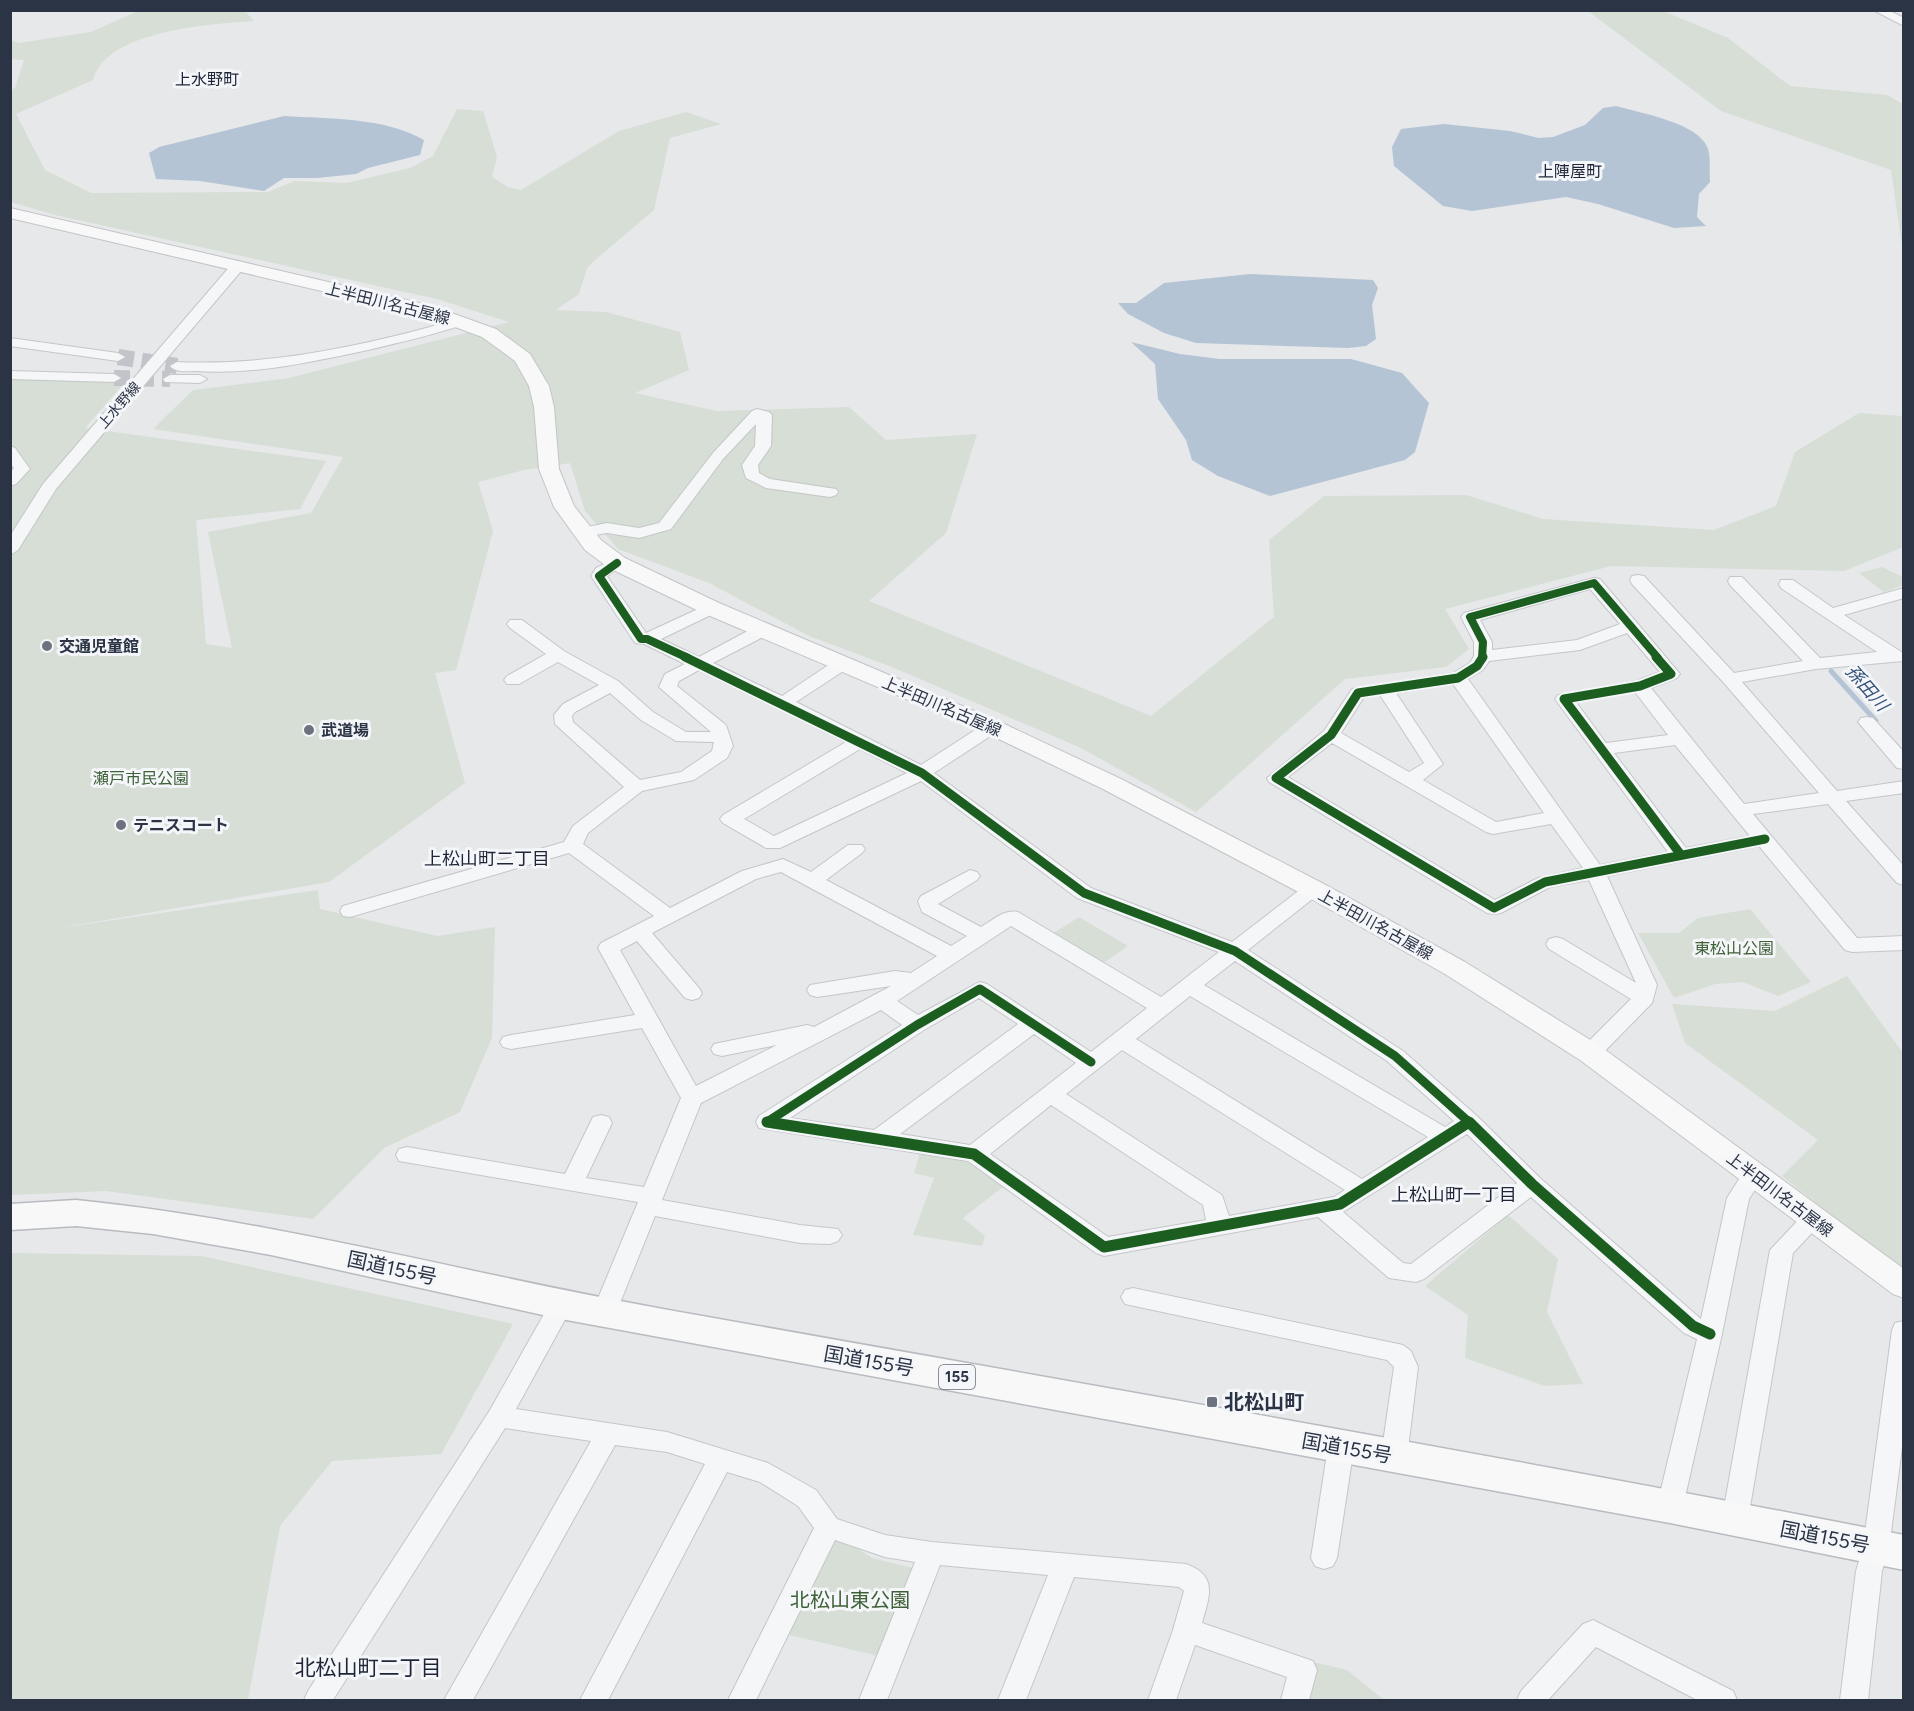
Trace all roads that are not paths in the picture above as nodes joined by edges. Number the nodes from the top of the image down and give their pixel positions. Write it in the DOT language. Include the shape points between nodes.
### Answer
graph roads {
  1 [pos="1878,10"];
  2 [pos="1904,23"];
  3 [pos="10,213"];
  4 [pos="237,267"];
  5 [pos="460,321"];
  6 [pos="10,342"];
  7 [pos="118,357"];
  8 [pos="173,372"];
  9 [pos="10,375"];
  10 [pos="114,378"];
  11 [pos="10,452"];
  12 [pos="10,481"];
  13 [pos="830,492"];
  14 [pos="17,527"];
  15 [pos="583,531"];
  16 [pos="10,550"];
  17 [pos="617,563"];
  18 [pos="1638,580"];
  19 [pos="1736,581"];
  20 [pos="1787,584"];
  21 [pos="1901,597"];
  22 [pos="711,608"];
  23 [pos="1830,614"];
  24 [pos="516,624"];
  25 [pos="1630,626"];
  26 [pos="763,630"];
  27 [pos="647,639"];
  28 [pos="558,655"];
  29 [pos="1483,656"];
  30 [pos="1899,658"];
  31 [pos="842,664"];
  32 [pos="1816,664"];
  33 [pos="699,665"];
  34 [pos="1458,678"];
  35 [pos="1730,679"];
  36 [pos="513,680"];
  37 [pos="612,686"];
  38 [pos="1640,686"];
  39 [pos="1385,689"];
  40 [pos="783,703"];
  41 [pos="1868,722"];
  42 [pos="992,727"];
  43 [pos="1331,735"];
  44 [pos="722,737"];
  45 [pos="1680,739"];
  46 [pos="859,742"];
  47 [pos="1601,749"];
  48 [pos="1904,764"];
  49 [pos="922,773"];
  50 [pos="1410,780"];
  51 [pos="636,787"];
  52 [pos="1904,787"];
  53 [pos="1831,796"];
  54 [pos="1741,810"];
  55 [pos="1555,817"];
  56 [pos="1765,839"];
  57 [pos="572,846"];
  58 [pos="855,849"];
  59 [pos="1681,855"];
  60 [pos="1596,873"];
  61 [pos="970,876"];
  62 [pos="1904,879"];
  63 [pos="812,880"];
  64 [pos="1313,889"];
  65 [pos="350,911"];
  66 [pos="669,917"];
  67 [pos="640,932"];
  68 [pos="982,936"];
  69 [pos="1904,943"];
  70 [pos="1556,944"];
  71 [pos="1235,951"];
  72 [pos="951,955"];
  73 [pos="911,982"];
  74 [pos="1191,987"];
  75 [pos="817,990"];
  76 [pos="692,993"];
  77 [pos="1645,998"];
  78 [pos="882,1001"];
  79 [pos="1161,1007"];
  80 [pos="647,1020"];
  81 [pos="1033,1024"];
  82 [pos="917,1025"];
  83 [pos="812,1036"];
  84 [pos="1122,1040"];
  85 [pos="511,1042"];
  86 [pos="722,1048"];
  87 [pos="1590,1053"];
  88 [pos="1091,1062"];
  89 [pos="1051,1095"];
  90 [pos="692,1098"];
  91 [pos="1469,1122"];
  92 [pos="601,1123"];
  93 [pos="1443,1136"];
  94 [pos="878,1139"];
  95 [pos="974,1154"];
  96 [pos="407,1155"];
  97 [pos="1754,1174"];
  98 [pos="572,1184"];
  99 [pos="1532,1184"];
  100 [pos="1361,1190"];
  101 [pos="650,1201"];
  102 [pos="1322,1207"];
  103 [pos="10,1217"];
  104 [pos="1813,1219"];
  105 [pos="1219,1225"];
  106 [pos="830,1235"];
  107 [pos="1904,1286"];
  108 [pos="1133,1297"];
  109 [pos="561,1305"];
  110 [pos="604,1313"];
  111 [pos="1904,1330"];
  112 [pos="1710,1334"];
  113 [pos="499,1418"];
  114 [pos="609,1433"];
  115 [pos="1341,1446"];
  116 [pos="1394,1456"];
  117 [pos="721,1459"];
  118 [pos="1670,1506"];
  119 [pos="1735,1519"];
  120 [pos="828,1527"];
  121 [pos="1890,1550"];
  122 [pos="932,1553"];
  123 [pos="1324,1558"];
  124 [pos="1065,1565"];
  125 [pos="1187,1630"];
  126 [pos="318,1701"];
  127 [pos="458,1701"];
  128 [pos="594,1701"];
  129 [pos="742,1701"];
  130 [pos="873,1701"];
  131 [pos="1012,1701"];
  132 [pos="1162,1701"];
  133 [pos="1295,1701"];
  134 [pos="1531,1701"];
  135 [pos="1723,1701"];
  136 [pos="1854,1701"];
  1 -- 2 [label="street"];
  3 -- 4 [label="main road, 上半田川名古屋線"];
  4 -- 5 [label="main road, 上半田川名古屋線"];
  4 -- 14 [label="street, 上水野線"];
  5 -- 8 [label="street" via="259,373"];
  5 -- 15 [label="main road, 上半田川名古屋線" via="489,333 523,358 539,386 544,407 549,469 564,507"];
  6 -- 7 [label="street"];
  9 -- 10 [label="street"];
  11 -- 12 [label="street" via="22,469"];
  13 -- 15 [label="street" via="766,483 752,475 750,465 764,438 764,415 758,414 718,456 665,526 639,533 607,528"];
  14 -- 16 [label="street, 上水野線"];
  15 -- 17 [label="main road, 上半田川名古屋線" via="593,545"];
  17 -- 22 [label="main road, 上半田川名古屋線"];
  17 -- 27 [label="street" via="599,576 640,639"];
  18 -- 35 [label="street"];
  19 -- 32 [label="street"];
  20 -- 23 [label="street"];
  21 -- 23 [label="street"];
  22 -- 26 [label="main road, 上半田川名古屋線"];
  22 -- 27 [label="street"];
  23 -- 30 [label="street"];
  24 -- 28 [label="street"];
  25 -- 29 [label="street" via="1580,645"];
  25 -- 29 [label="street" via="1594,583 1470,616 1483,642"];
  25 -- 38 [label="street" via="1671,674"];
  26 -- 31 [label="main road, 上半田川名古屋線"];
  26 -- 33 [label="street"];
  27 -- 33 [label="street"];
  28 -- 36 [label="street"];
  28 -- 37 [label="street"];
  29 -- 34 [label="street" via="1477,666"];
  30 -- 32 [label="street"];
  31 -- 40 [label="street"];
  31 -- 42 [label="main road, 上半田川名古屋線"];
  32 -- 35 [label="street"];
  33 -- 40 [label="street"];
  33 -- 44 [label="street" via="671,678 669,687 720,729"];
  34 -- 39 [label="street"];
  34 -- 55 [label="street"];
  35 -- 53 [label="street"];
  37 -- 44 [label="street" via="647,716 682,737"];
  37 -- 51 [label="street" via="569,708 563,715 564,724"];
  38 -- 45 [label="street"];
  38 -- 47 [label="street" via="1564,699"];
  39 -- 43 [label="street" via="1358,693"];
  39 -- 50 [label="street" via="1434,764"];
  40 -- 46 [label="street"];
  41 -- 48 [label="street"];
  42 -- 49 [label="street"];
  42 -- 64 [label="main road, 上半田川名古屋線" via="1112,784"];
  43 -- 50 [label="street"];
  43 -- 60 [label="street" via="1276,778 1494,908 1545,882"];
  44 -- 51 [label="street" via="724,746 720,753 699,770"];
  45 -- 47 [label="street"];
  45 -- 54 [label="street"];
  46 -- 49 [label="street"];
  46 -- 49 [label="street" via="730,819 773,844"];
  47 -- 59 [label="street"];
  49 -- 71 [label="street" via="1084,893"];
  50 -- 55 [label="street" via="1493,828"];
  51 -- 57 [label="street" via="580,830"];
  52 -- 53 [label="street"];
  53 -- 54 [label="street"];
  53 -- 62 [label="street"];
  54 -- 56 [label="street"];
  55 -- 60 [label="street"];
  56 -- 59 [label="street"];
  56 -- 69 [label="street" via="1852,945"];
  57 -- 65 [label="street"];
  57 -- 66 [label="street"];
  58 -- 63 [label="street"];
  59 -- 60 [label="street"];
  60 -- 77 [label="street" via="1647,985"];
  61 -- 68 [label="street" via="928,901 929,907"];
  63 -- 66 [label="street" via="783,865 749,874"];
  63 -- 72 [label="street"];
  64 -- 71 [label="street"];
  64 -- 87 [label="main road, 上半田川名古屋線" via="1455,968"];
  66 -- 67 [label="street"];
  67 -- 76 [label="street"];
  67 -- 80 [label="street" via="608,948"];
  68 -- 72 [label="street"];
  68 -- 79 [label="street" via="1011,917"];
  70 -- 77 [label="street"];
  71 -- 74 [label="street"];
  71 -- 91 [label="street" via="1395,1056"];
  72 -- 73 [label="street"];
  73 -- 75 [label="street" via="895,978"];
  73 -- 78 [label="street"];
  74 -- 79 [label="street"];
  74 -- 93 [label="street"];
  77 -- 87 [label="street"];
  78 -- 82 [label="street"];
  78 -- 83 [label="street"];
  79 -- 84 [label="street"];
  80 -- 85 [label="street"];
  80 -- 90 [label="street"];
  81 -- 82 [label="street" via="980,989"];
  81 -- 88 [label="street"];
  81 -- 94 [label="street"];
  82 -- 94 [label="street" via="766,1122"];
  83 -- 86 [label="street" via="806,1031"];
  83 -- 90 [label="street"];
  84 -- 88 [label="street"];
  84 -- 100 [label="street"];
  87 -- 97 [label="main road, 上半田川名古屋線"];
  88 -- 89 [label="street"];
  89 -- 95 [label="street"];
  89 -- 105 [label="street" via="1214,1201"];
  90 -- 101 [label="street"];
  91 -- 93 [label="street"];
  91 -- 99 [label="street"];
  92 -- 98 [label="street"];
  93 -- 100 [label="street"];
  94 -- 95 [label="street"];
  95 -- 105 [label="street" via="1104,1247"];
  96 -- 98 [label="street"];
  97 -- 104 [label="main road, 上半田川名古屋線"];
  97 -- 112 [label="street" via="1738,1198"];
  98 -- 101 [label="street"];
  99 -- 102 [label="street" via="1416,1273 1397,1272"];
  99 -- 112 [label="street" via="1692,1326"];
  100 -- 102 [label="street" via="1340,1204"];
  101 -- 106 [label="street" via="800,1234"];
  101 -- 110 [label="street"];
  102 -- 105 [label="street"];
  103 -- 109 [label="highway, 国道155号 / 155" via="76,1213 153,1221 271,1241"];
  104 -- 107 [label="main road, 上半田川名古屋線"];
  104 -- 119 [label="street" via="1782,1250"];
  108 -- 116 [label="street" via="1394,1352 1406,1367"];
  109 -- 110 [label="highway, 国道155号 / 155"];
  109 -- 113 [label="street"];
  110 -- 115 [label="highway, 国道155号 / 155"];
  111 -- 121 [label="street"];
  112 -- 118 [label="street"];
  113 -- 114 [label="street"];
  113 -- 126 [label="street"];
  114 -- 117 [label="street" via="667,1442"];
  114 -- 127 [label="street"];
  115 -- 116 [label="highway, 国道155号 / 155"];
  115 -- 123 [label="street"];
  116 -- 118 [label="highway, 国道155号 / 155"];
  117 -- 120 [label="street" via="768,1474 807,1498"];
  117 -- 128 [label="street"];
  118 -- 119 [label="highway, 国道155号 / 155"];
  119 -- 121 [label="highway, 国道155号 / 155"];
  120 -- 122 [label="street" via="885,1546"];
  120 -- 129 [label="street"];
  121 -- 136 [label="street" via="1869,1571"];
  122 -- 124 [label="street"];
  122 -- 130 [label="street"];
  124 -- 125 [label="street" via="1186,1576 1198,1588"];
  124 -- 131 [label="street"];
  125 -- 132 [label="street"];
  125 -- 133 [label="street" via="1304,1670"];
  134 -- 135 [label="street" via="1593,1632"];
}
